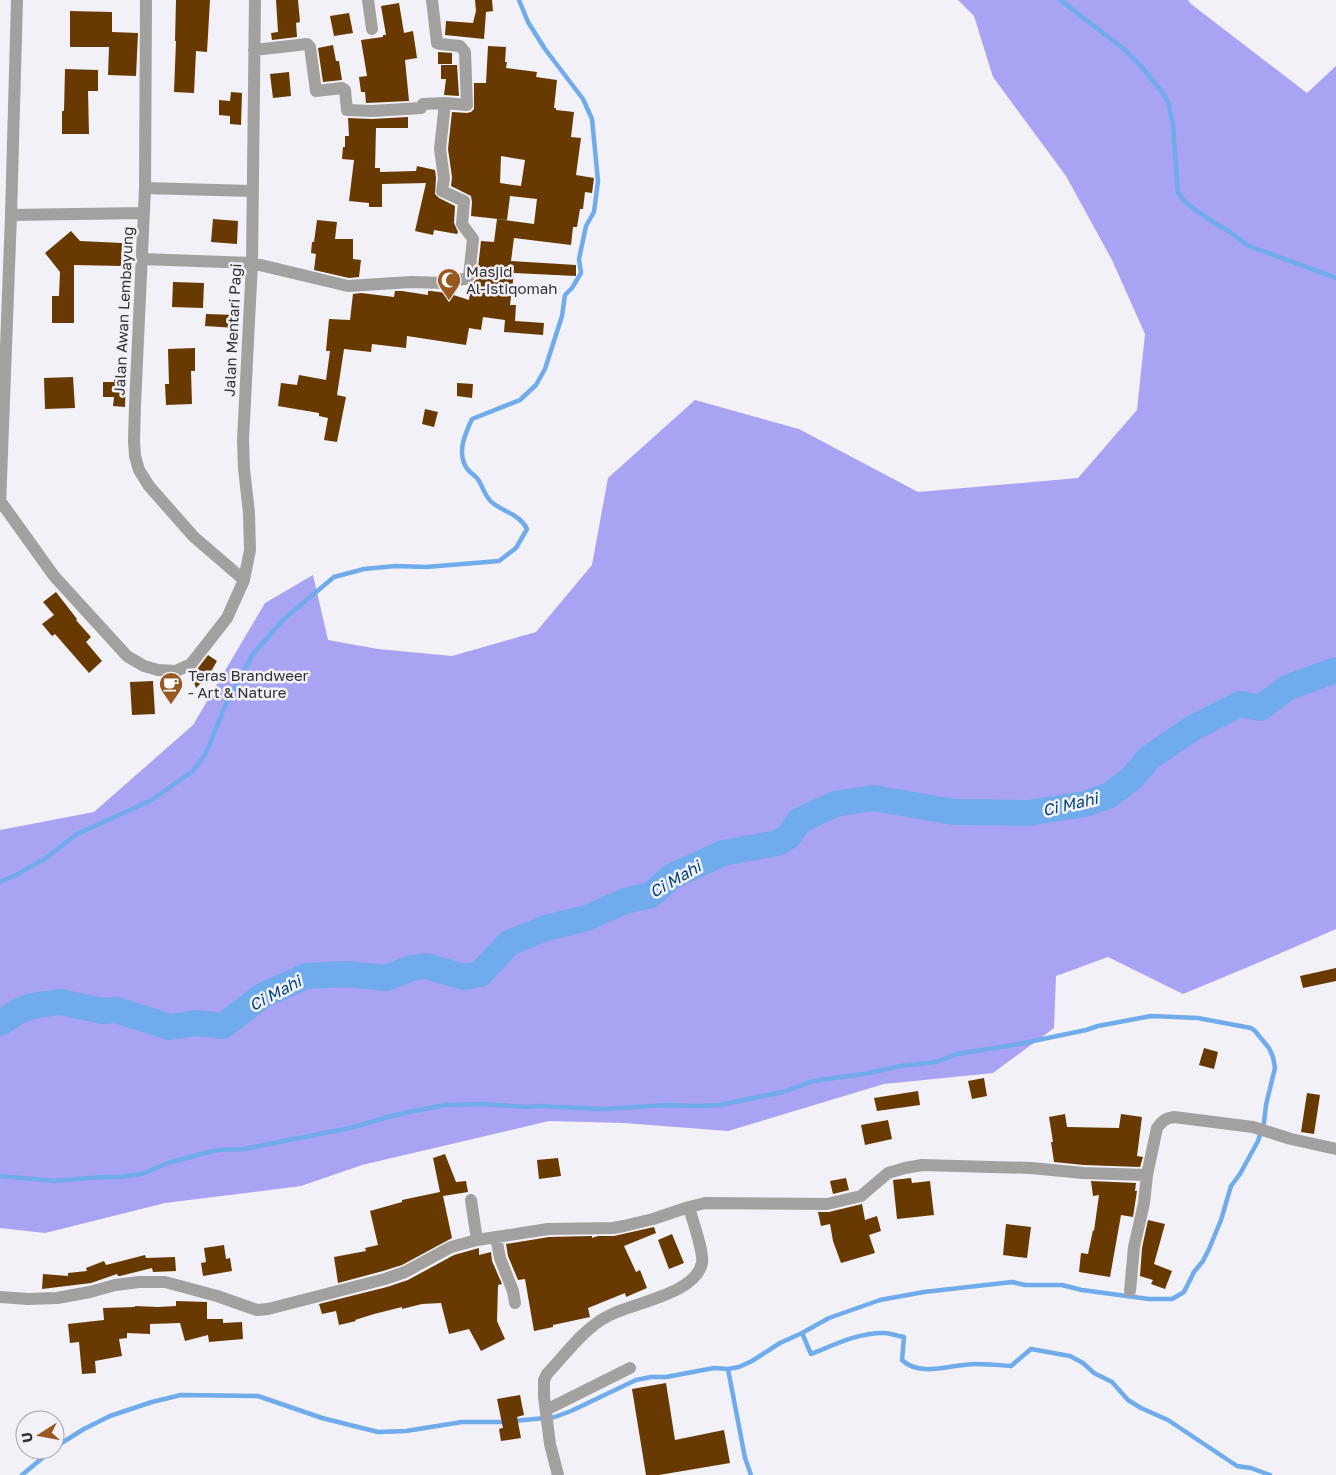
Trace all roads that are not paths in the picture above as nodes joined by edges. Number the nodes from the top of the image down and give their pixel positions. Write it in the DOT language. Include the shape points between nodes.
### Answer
graph roads {
  1 [pos="17,0"];
  2 [pos="146,0"];
  3 [pos="255,0"];
  4 [pos="368,0"];
  5 [pos="432,0"];
  6 [pos="372,29"];
  7 [pos="254,50"];
  8 [pos="445,103"];
  9 [pos="145,188"];
  10 [pos="252,191"];
  11 [pos="144,213"];
  12 [pos="7,215"];
  13 [pos="142,258"];
  14 [pos="252,263"];
  15 [pos="1,504"];
  16 [pos="244,580"];
  17 [pos="1336,1149"];
  18 [pos="1147,1175"];
  19 [pos="471,1200"];
  20 [pos="689,1207"];
  21 [pos="496,1237"];
  22 [pos="477,1240"];
  23 [pos="1130,1291"];
  24 [pos="0,1297"];
  25 [pos="515,1303"];
  26 [pos="630,1368"];
  27 [pos="546,1410"];
  28 [pos="558,1475"];
  1 -- 12 [label="street"];
  2 -- 9 [label="street, Jalan Awan Lembayung"];
  3 -- 7 [label="street, Jalan Mentari Pagi"];
  4 -- 6 [label="street"];
  5 -- 8 [label="street" via="437,43 460,46 465,52 467,104"];
  7 -- 8 [label="street" via="307,44 316,90 342,88 347,110 421,108 423,104"];
  7 -- 10 [label="street, Jalan Mentari Pagi"];
  8 -- 14 [label="street" via="440,150 444,178 442,191 464,201 462,224 473,239 465,279 445,284 411,282 348,286"];
  9 -- 10 [label="street"];
  9 -- 11 [label="street, Jalan Awan Lembayung"];
  10 -- 14 [label="street, Jalan Mentari Pagi"];
  11 -- 12 [label="street"];
  11 -- 13 [label="street, Jalan Awan Lembayung"];
  12 -- 15 [label="street"];
  13 -- 14 [label="street"];
  13 -- 16 [label="street, Jalan Awan Lembayung" via="134,441 139,470 194,537"];
  14 -- 16 [label="street, Jalan Mentari Pagi" via="243,440 250,550"];
  15 -- 16 [label="street, Jalan Mentari Pagi" via="54,576 127,656 144,666 176,671 191,664 227,618"];
  17 -- 18 [label="street" via="1253,1127 1174,1117 1167,1118 1157,1128"];
  18 -- 20 [label="street" via="922,1165 888,1173 861,1196 827,1204 705,1203"];
  18 -- 23 [label="street"];
  19 -- 22 [label="street"];
  20 -- 21 [label="street" via="613,1228 548,1229"];
  20 -- 27 [label="street" via="703,1262 698,1274 679,1288 607,1316 587,1330 547,1374 544,1380"];
  21 -- 22 [label="street"];
  21 -- 25 [label="street"];
  22 -- 24 [label="street" via="451,1247 412,1269 385,1279 268,1309 257,1310 165,1282 115,1285 57,1298"];
  26 -- 27 [label="street"];
  27 -- 28 [label="street"];
}
